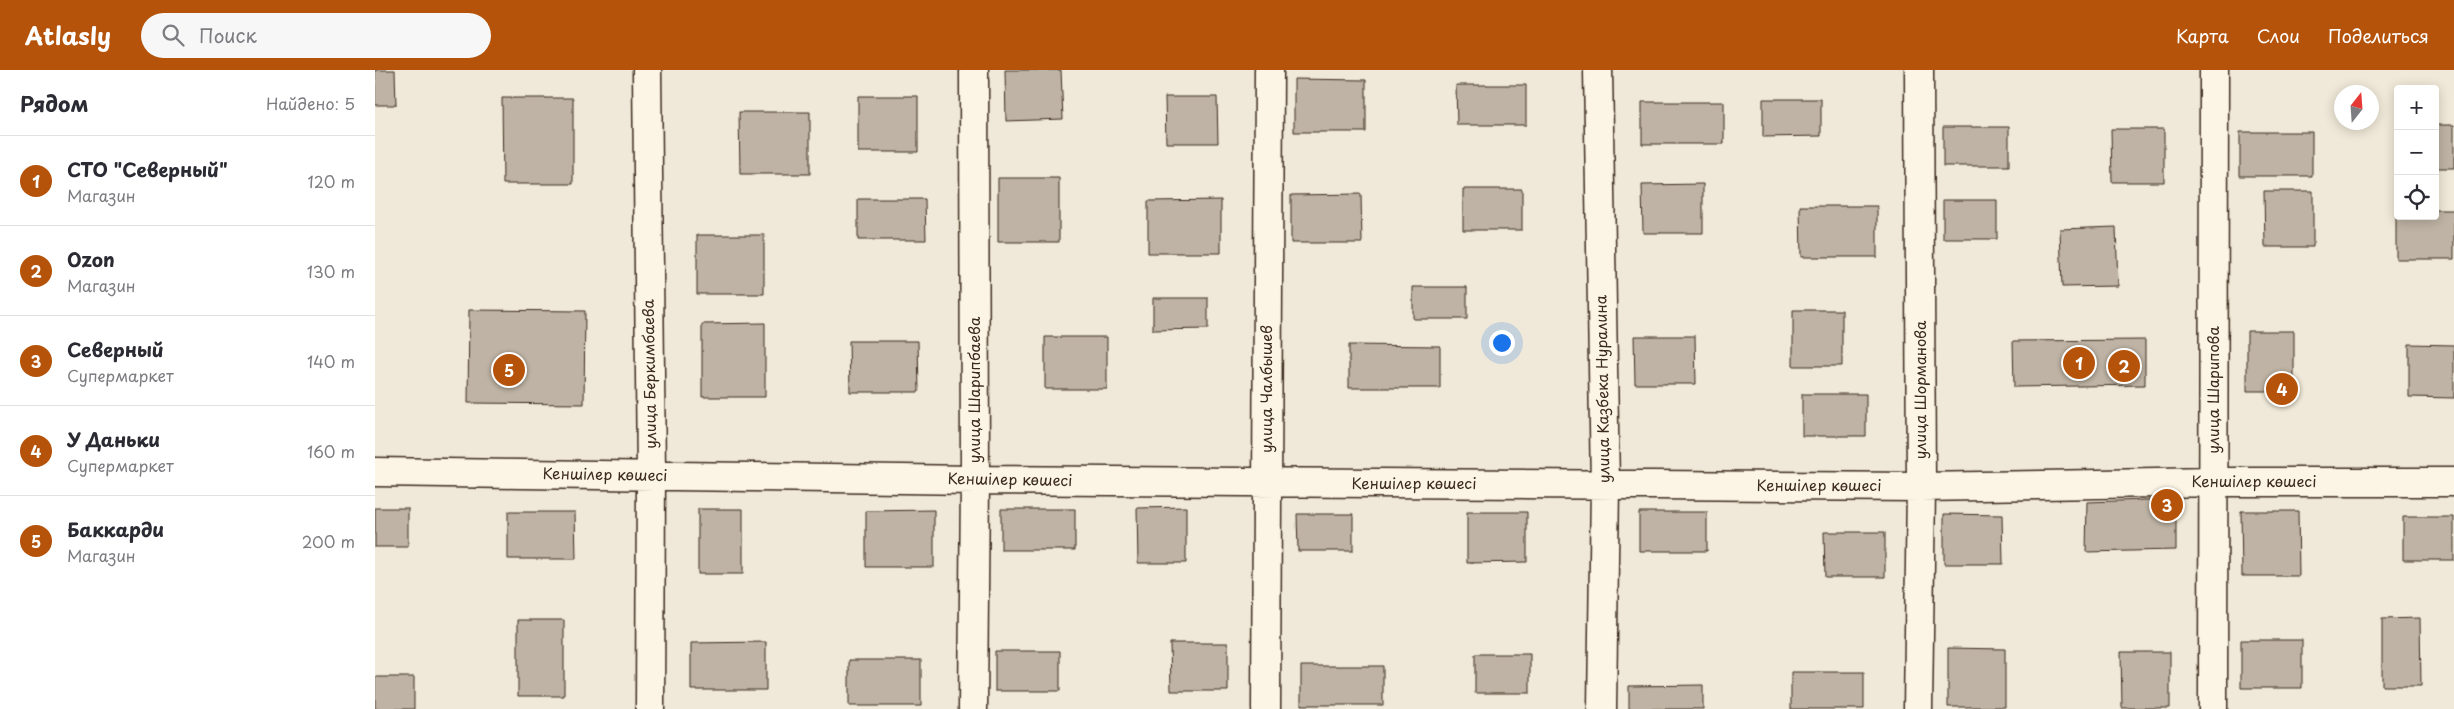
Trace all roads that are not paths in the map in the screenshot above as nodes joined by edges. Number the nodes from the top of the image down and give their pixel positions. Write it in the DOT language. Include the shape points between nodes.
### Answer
graph roads {
  1 [pos="647,70"];
  2 [pos="974,70"];
  3 [pos="1269,70"];
  4 [pos="1598,70"];
  5 [pos="1919,70"];
  6 [pos="2214,70"];
  7 [pos="375,472"];
  8 [pos="651,475"];
  9 [pos="975,480"];
  10 [pos="2214,482"];
  11 [pos="2454,482"];
  12 [pos="1266,483"];
  13 [pos="1605,485"];
  14 [pos="1921,487"];
  15 [pos="650,709"];
  16 [pos="973,709"];
  17 [pos="1265,709"];
  18 [pos="1602,709"];
  19 [pos="1918,709"];
  20 [pos="2213,709"];
  1 -- 8 [label="street, улица Беркимбаева"];
  2 -- 9 [label="street, улица Шарипбаева"];
  3 -- 12 [label="street, улица Чалбышев"];
  4 -- 13 [label="street, улица Казбека Нуралина"];
  5 -- 14 [label="street, улица Шорманова"];
  6 -- 10 [label="street, улица Шарипова"];
  7 -- 8 [label="street, Кеншілер көшесі"];
  8 -- 9 [label="street, Кеншілер көшесі"];
  8 -- 15 [label="street, улица Беркимбаева"];
  9 -- 12 [label="street, Кеншілер көшесі"];
  9 -- 16 [label="street, улица Шарипбаева"];
  10 -- 11 [label="street, Кеншілер көшесі"];
  10 -- 14 [label="street, Кеншілер көшесі"];
  10 -- 20 [label="street, улица Шарипова"];
  12 -- 13 [label="street, Кеншілер көшесі"];
  12 -- 17 [label="street, улица Чалбышев"];
  13 -- 14 [label="street, Кеншілер көшесі"];
  13 -- 18 [label="street, улица Казбека Нуралина"];
  14 -- 19 [label="street, улица Шорманова"];
}
